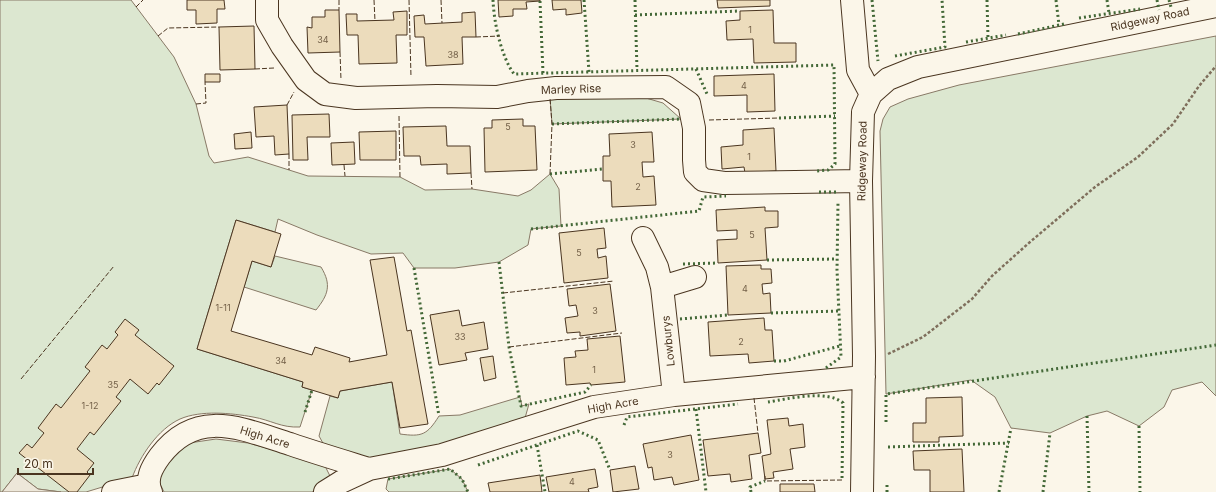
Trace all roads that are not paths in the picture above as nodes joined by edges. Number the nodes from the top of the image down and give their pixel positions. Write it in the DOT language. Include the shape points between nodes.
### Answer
graph roads {
  1 [pos="267,0"];
  2 [pos="852,0"];
  3 [pos="1216,6"];
  4 [pos="871,94"];
  5 [pos="860,181"];
  6 [pos="643,238"];
  7 [pos="695,277"];
  8 [pos="662,287"];
  9 [pos="864,377"];
  10 [pos="674,395"];
  11 [pos="369,469"];
  12 [pos="150,488"];
  13 [pos="112,492"];
  14 [pos="325,492"];
  15 [pos="862,492"];
  1 -- 5 [label="street, Marley Rise" via="267,20 282,46 306,80 325,94 356,98 497,97 528,90 556,88 666,87 690,103 694,128 695,172 704,180 724,183"];
  2 -- 4 [label="street" via="858,70"];
  3 -- 4 [label="street, Ridgeway Road" via="918,67 888,79"];
  4 -- 5 [label="street, Ridgeway Road" via="863,112"];
  5 -- 9 [label="street, Ridgeway Road"];
  6 -- 8 [label="street, Lowburys" via="657,267"];
  7 -- 8 [label="street"];
  8 -- 10 [label="street, Lowburys"];
  9 -- 10 [label="street, High Acre"];
  9 -- 15 [label="street, Ridgeway Road"];
  10 -- 11 [label="street, High Acre" via="594,406 442,455"];
  11 -- 12 [label="street, High Acre" via="256,432 225,426 206,426 188,430 171,442 153,466"];
  11 -- 14 [label="street, High Acre"];
  12 -- 13 [label="street"];
}
